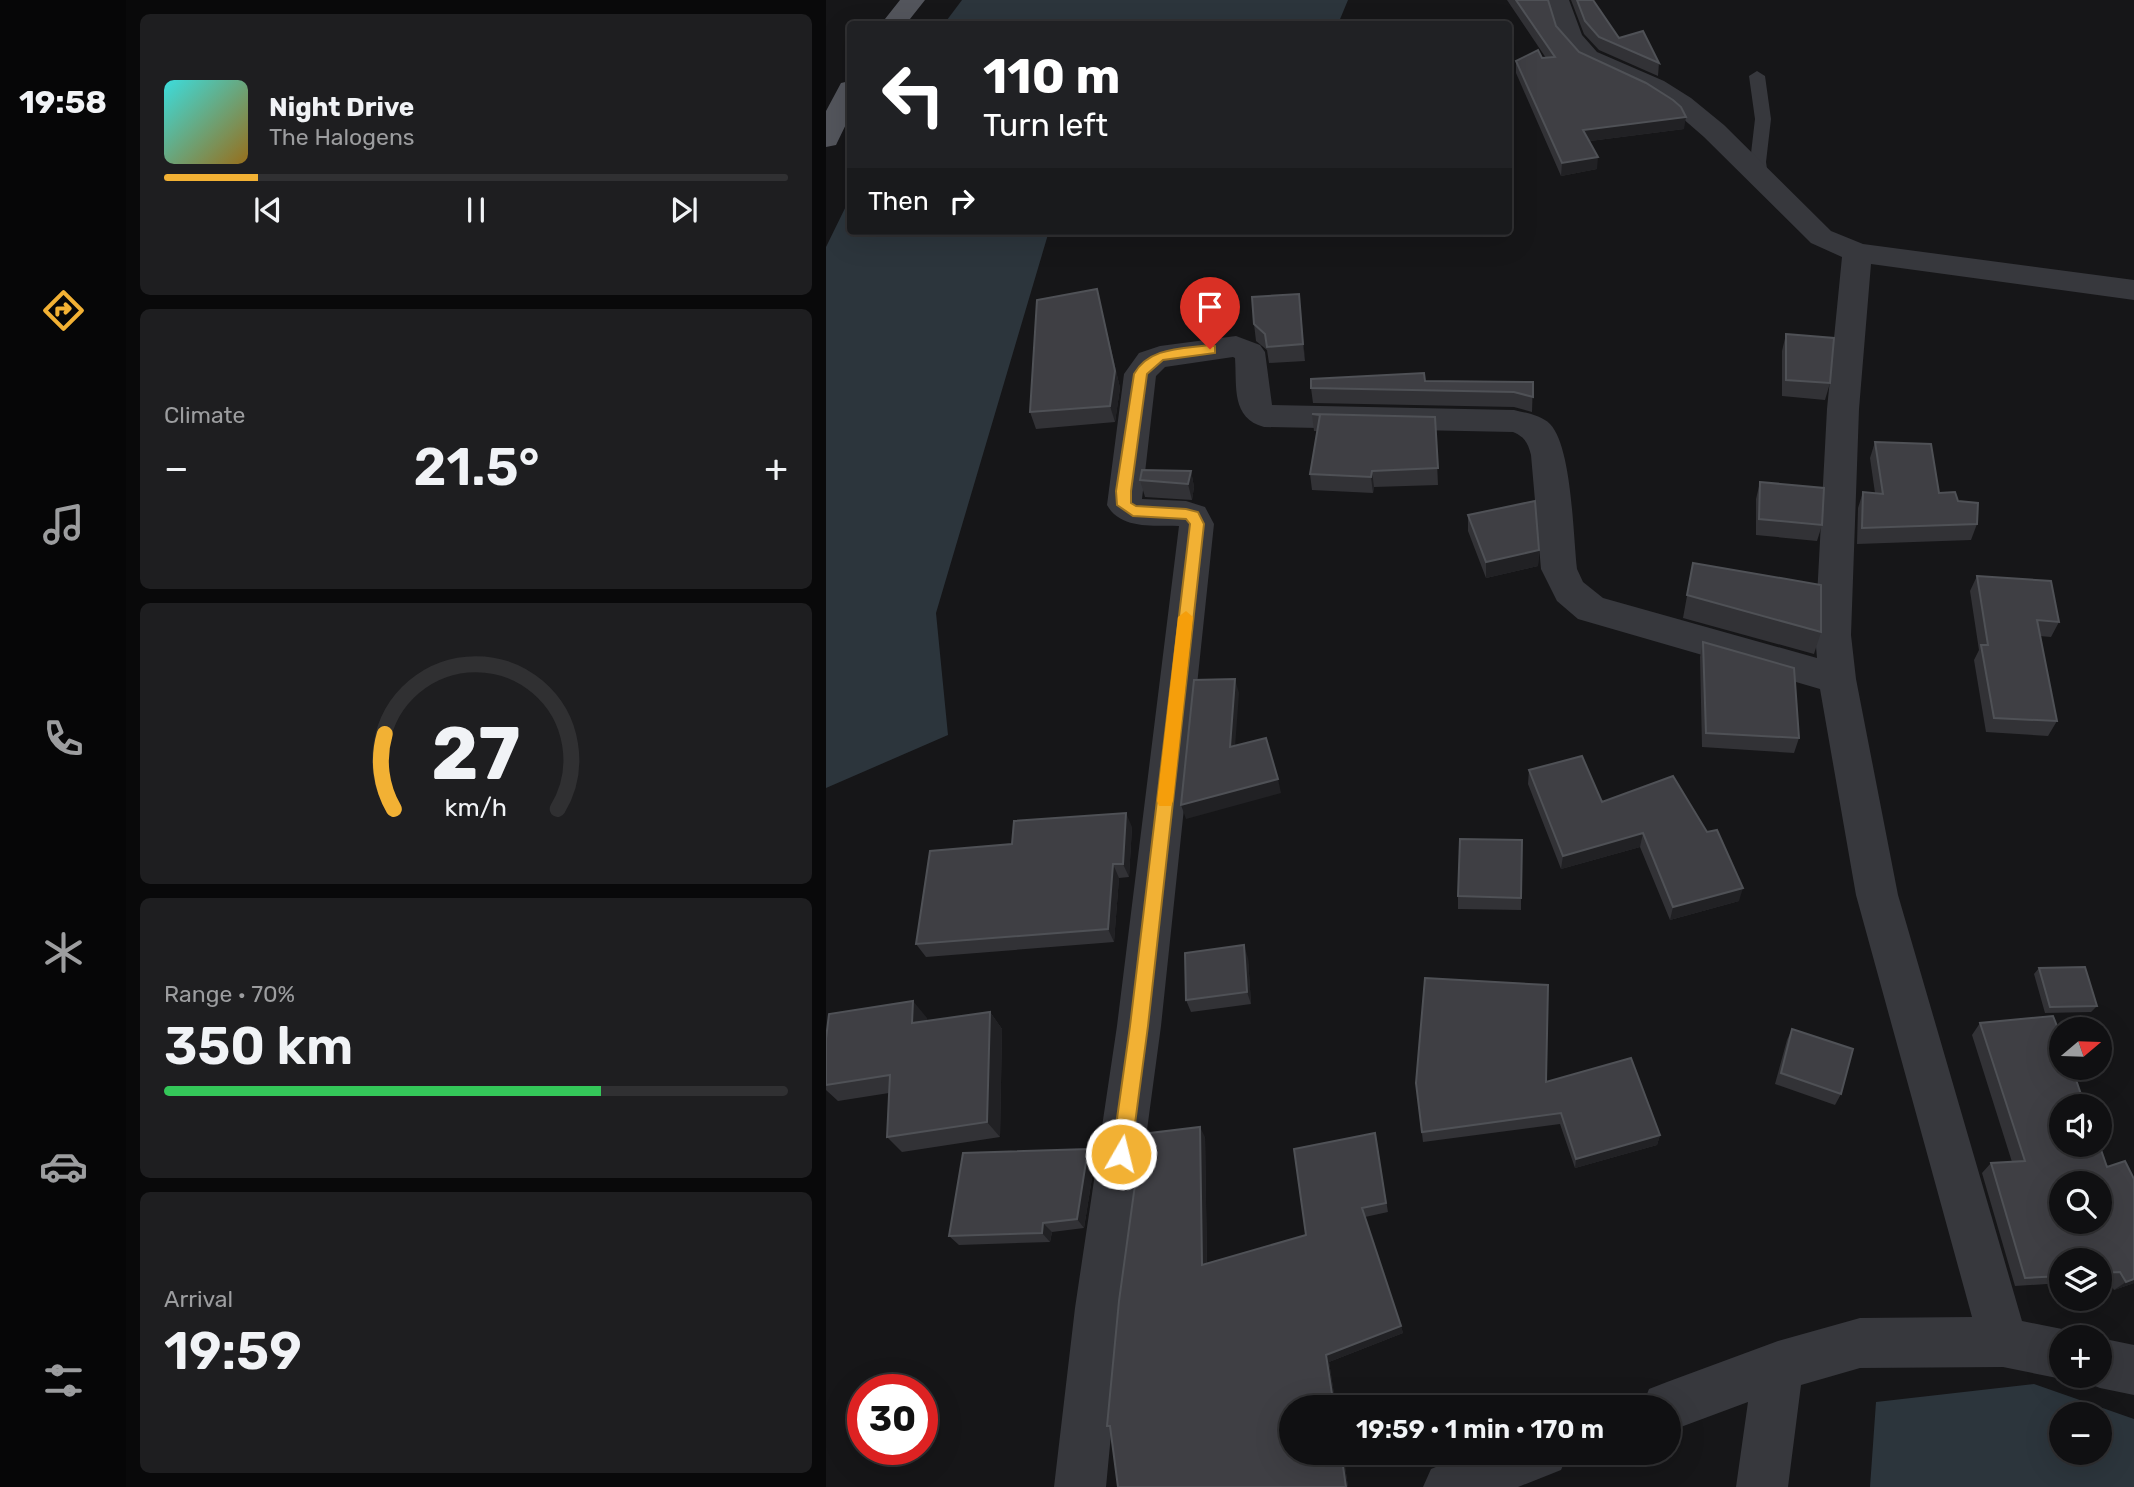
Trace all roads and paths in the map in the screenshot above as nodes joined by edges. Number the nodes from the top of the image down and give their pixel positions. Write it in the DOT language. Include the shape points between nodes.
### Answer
graph roads {
  1 [pos="913,0"];
  2 [pos="1558,0"];
  3 [pos="895,21"];
  4 [pos="1757,76"];
  5 [pos="847,95"];
  6 [pos="826,139"];
  7 [pos="1760,176"];
  8 [pos="1857,253"];
  9 [pos="2134,290"];
  10 [pos="1836,679"];
  11 [pos="2003,1342"];
  12 [pos="2049,1351"];
  13 [pos="2112,1365"];
  14 [pos="1778,1366"];
  15 [pos="2134,1370"];
  16 [pos="1681,1402"];
  17 [pos="1508,1465"];
  18 [pos="1080,1487"];
  19 [pos="1450,1487"];
  20 [pos="1762,1487"];
  1 -- 3 [label="main road"];
  2 -- 7 [label="street" via="1570,37 1588,57 1656,87 1682,104"];
  4 -- 7 [label="lane" via="1763,119"];
  5 -- 6 [label="main road"];
  7 -- 8 [label="street" via="1822,237"];
  8 -- 9 [label="street"];
  8 -- 10 [label="street" via="1843,409 1833,635"];
  10 -- 11 [label="street" via="1877,895"];
  10 -- 18 [label="street" via="1591,609 1570,591 1559,569 1548,454 1544,439 1533,426 1514,421 1264,416 1254,407 1251,358 1244,348 1160,356 1150,361 1140,374 1124,505 1133,511 1186,514 1197,524"];
  11 -- 12 [label="street"];
  11 -- 14 [label="street" via="1860,1343"];
  13 -- 15 [label="street"];
  14 -- 16 [label="street"];
  14 -- 20 [label="street"];
  17 -- 19 [label="street"];
}
